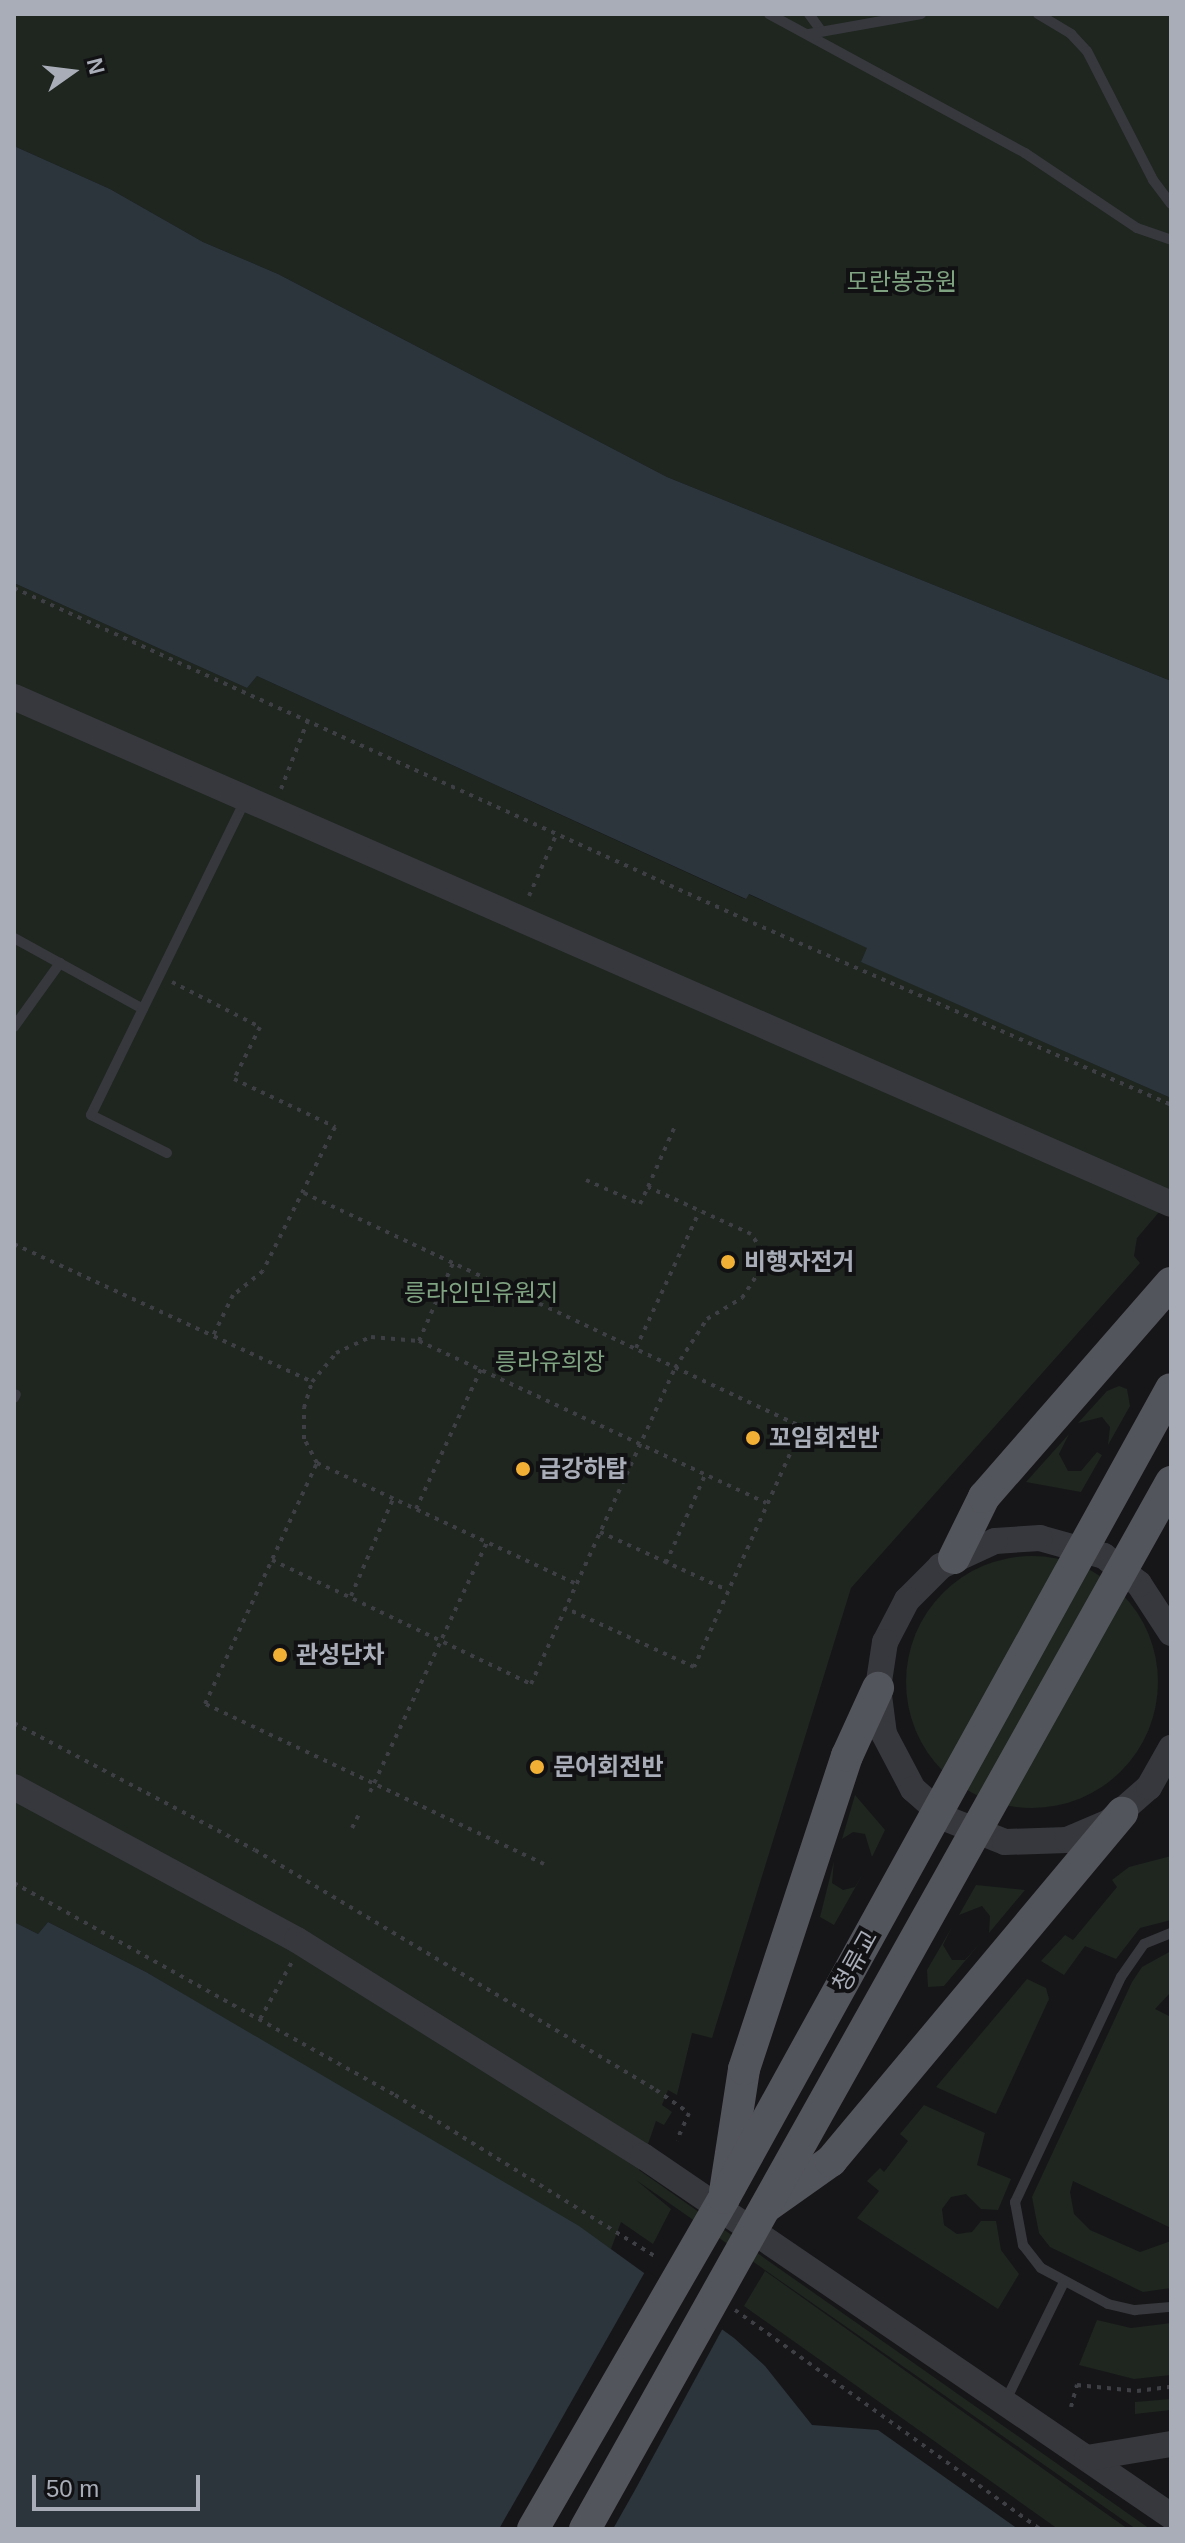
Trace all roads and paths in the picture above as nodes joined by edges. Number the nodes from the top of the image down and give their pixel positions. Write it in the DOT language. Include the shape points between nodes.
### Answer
graph roads {
  1 [pos="769,14"];
  2 [pos="809,14"];
  3 [pos="921,14"];
  4 [pos="1038,14"];
  5 [pos="820,29"];
  6 [pos="809,34"];
  7 [pos="1171,204"];
  8 [pos="1171,240"];
  9 [pos="14,588"];
  10 [pos="14,697"];
  11 [pos="308,720"];
  12 [pos="282,786"];
  13 [pos="245,800"];
  14 [pos="556,835"];
  15 [pos="528,897"];
  16 [pos="14,938"];
  17 [pos="60,963"];
  18 [pos="179,969"];
  19 [pos="143,1009"];
  20 [pos="14,1027"];
  21 [pos="1171,1105"];
  22 [pos="675,1126"];
  23 [pos="167,1153"];
  24 [pos="586,1180"];
  25 [pos="648,1187"];
  26 [pos="304,1193"];
  27 [pos="1171,1204"];
  28 [pos="699,1212"];
  29 [pos="14,1244"];
  30 [pos="453,1263"];
  31 [pos="1171,1283"];
  32 [pos="213,1336"];
  33 [pos="419,1341"];
  34 [pos="636,1348"];
  35 [pos="675,1368"];
  36 [pos="481,1369"];
  37 [pos="312,1382"];
  38 [pos="1171,1389"];
  39 [pos="639,1444"];
  40 [pos="317,1463"];
  41 [pos="705,1475"];
  42 [pos="1171,1482"];
  43 [pos="393,1498"];
  44 [pos="766,1503"];
  45 [pos="416,1509"];
  46 [pos="600,1532"];
  47 [pos="487,1542"];
  48 [pos="954,1558"];
  49 [pos="272,1560"];
  50 [pos="666,1563"];
  51 [pos="574,1583"];
  52 [pos="727,1590"];
  53 [pos="351,1596"];
  54 [pos="565,1608"];
  55 [pos="1171,1633"];
  56 [pos="442,1644"];
  57 [pos="878,1688"];
  58 [pos="14,1723"];
  59 [pos="1168,1762"];
  60 [pos="376,1781"];
  61 [pos="14,1787"];
  62 [pos="370,1792"];
  63 [pos="360,1812"];
  64 [pos="1122,1813"];
  65 [pos="352,1828"];
  66 [pos="544,1864"];
  67 [pos="14,1883"];
  68 [pos="1171,1933"];
  69 [pos="289,1974"];
  70 [pos="260,2019"];
  71 [pos="677,2140"];
  72 [pos="724,2198"];
  73 [pos="766,2207"];
  74 [pos="610,2225"];
  75 [pos="1064,2282"];
  76 [pos="1171,2307"];
  77 [pos="778,2340"];
  78 [pos="1171,2387"];
  79 [pos="1005,2402"];
  80 [pos="1071,2407"];
  81 [pos="1171,2444"];
  82 [pos="1087,2458"];
  83 [pos="1171,2516"];
  84 [pos="533,2529"];
  85 [pos="585,2529"];
  86 [pos="1040,2529"];
  1 -- 6 [label="lane"];
  2 -- 5 [label="lane"];
  3 -- 5 [label="lane"];
  4 -- 7 [label="lane" via="1065,29 1087,51 1153,180"];
  5 -- 6 [label="lane"];
  6 -- 8 [label="lane" via="1025,153 1137,228"];
  9 -- 11 [label="path"];
  10 -- 13 [label="street"];
  11 -- 12 [label="path"];
  11 -- 14 [label="path"];
  13 -- 19 [label="lane"];
  13 -- 27 [label="street"];
  14 -- 15 [label="path"];
  14 -- 21 [label="path"];
  16 -- 17 [label="lane"];
  17 -- 19 [label="lane"];
  17 -- 20 [label="lane"];
  18 -- 26 [label="path" via="172,984 260,1027 234,1079 335,1127"];
  19 -- 23 [label="lane" via="91,1115"];
  22 -- 25 [label="path"];
  24 -- 25 [label="path" via="640,1204"];
  25 -- 28 [label="path"];
  26 -- 30 [label="path"];
  26 -- 32 [label="path" via="263,1271 233,1295"];
  28 -- 34 [label="path"];
  28 -- 35 [label="path" via="751,1234 762,1250 763,1266 742,1298 707,1319"];
  29 -- 32 [label="path"];
  30 -- 33 [label="path"];
  30 -- 34 [label="path"];
  31 -- 48 [label="main road" via="984,1497"];
  32 -- 37 [label="path"];
  33 -- 36 [label="path"];
  33 -- 37 [label="path" via="371,1337 336,1353"];
  34 -- 35 [label="path"];
  35 -- 39 [label="path"];
  35 -- 44 [label="path" via="802,1427"];
  36 -- 39 [label="path"];
  36 -- 45 [label="path"];
  37 -- 40 [label="path" via="304,1408 304,1439"];
  38 -- 72 [label="main road, 청류교, bridge"];
  39 -- 41 [label="path"];
  39 -- 46 [label="path"];
  40 -- 43 [label="path"];
  40 -- 49 [label="path"];
  41 -- 44 [label="path"];
  41 -- 50 [label="path"];
  42 -- 73 [label="main road, 청류교, bridge"];
  43 -- 45 [label="path"];
  43 -- 53 [label="path"];
  44 -- 52 [label="path"];
  45 -- 47 [label="path"];
  46 -- 50 [label="path"];
  46 -- 51 [label="path"];
  47 -- 51 [label="path"];
  47 -- 56 [label="path"];
  48 -- 55 [label="street, bridge" via="1017,1538 1083,1547 1139,1584"];
  48 -- 57 [label="street" via="928,1576 899,1613 885,1642"];
  49 -- 53 [label="path"];
  49 -- 60 [label="path" via="205,1704"];
  50 -- 52 [label="path"];
  51 -- 54 [label="path"];
  52 -- 54 [label="path" via="694,1667"];
  53 -- 56 [label="path"];
  54 -- 56 [label="path" via="531,1684"];
  56 -- 60 [label="path"];
  57 -- 64 [label="street, bridge" via="884,1734 895,1763 923,1800 961,1827 1005,1842 1051,1843 1095,1829"];
  57 -- 72 [label="main road" via="847,1756 744,2069"];
  58 -- 71 [label="path" via="255,1850 656,2090 689,2113"];
  59 -- 64 [label="street"];
  60 -- 62 [label="path"];
  60 -- 66 [label="path"];
  61 -- 79 [label="street" via="310,1948 643,2156"];
  63 -- 65 [label="path"];
  64 -- 73 [label="main road" via="831,2161"];
  67 -- 70 [label="path"];
  68 -- 75 [label="lane" via="1144,1944 1121,1977 1015,2202 1023,2245 1041,2268"];
  69 -- 70 [label="path"];
  70 -- 74 [label="path"];
  72 -- 84 [label="main road, 청류교, bridge"];
  73 -- 85 [label="main road, 청류교, bridge"];
  75 -- 76 [label="lane" via="1135,2310"];
  75 -- 79 [label="lane"];
  77 -- 86 [label="path"];
  78 -- 80 [label="path" via="1137,2391 1077,2385"];
  79 -- 82 [label="street"];
  81 -- 82 [label="street"];
  82 -- 83 [label="street"];
}
